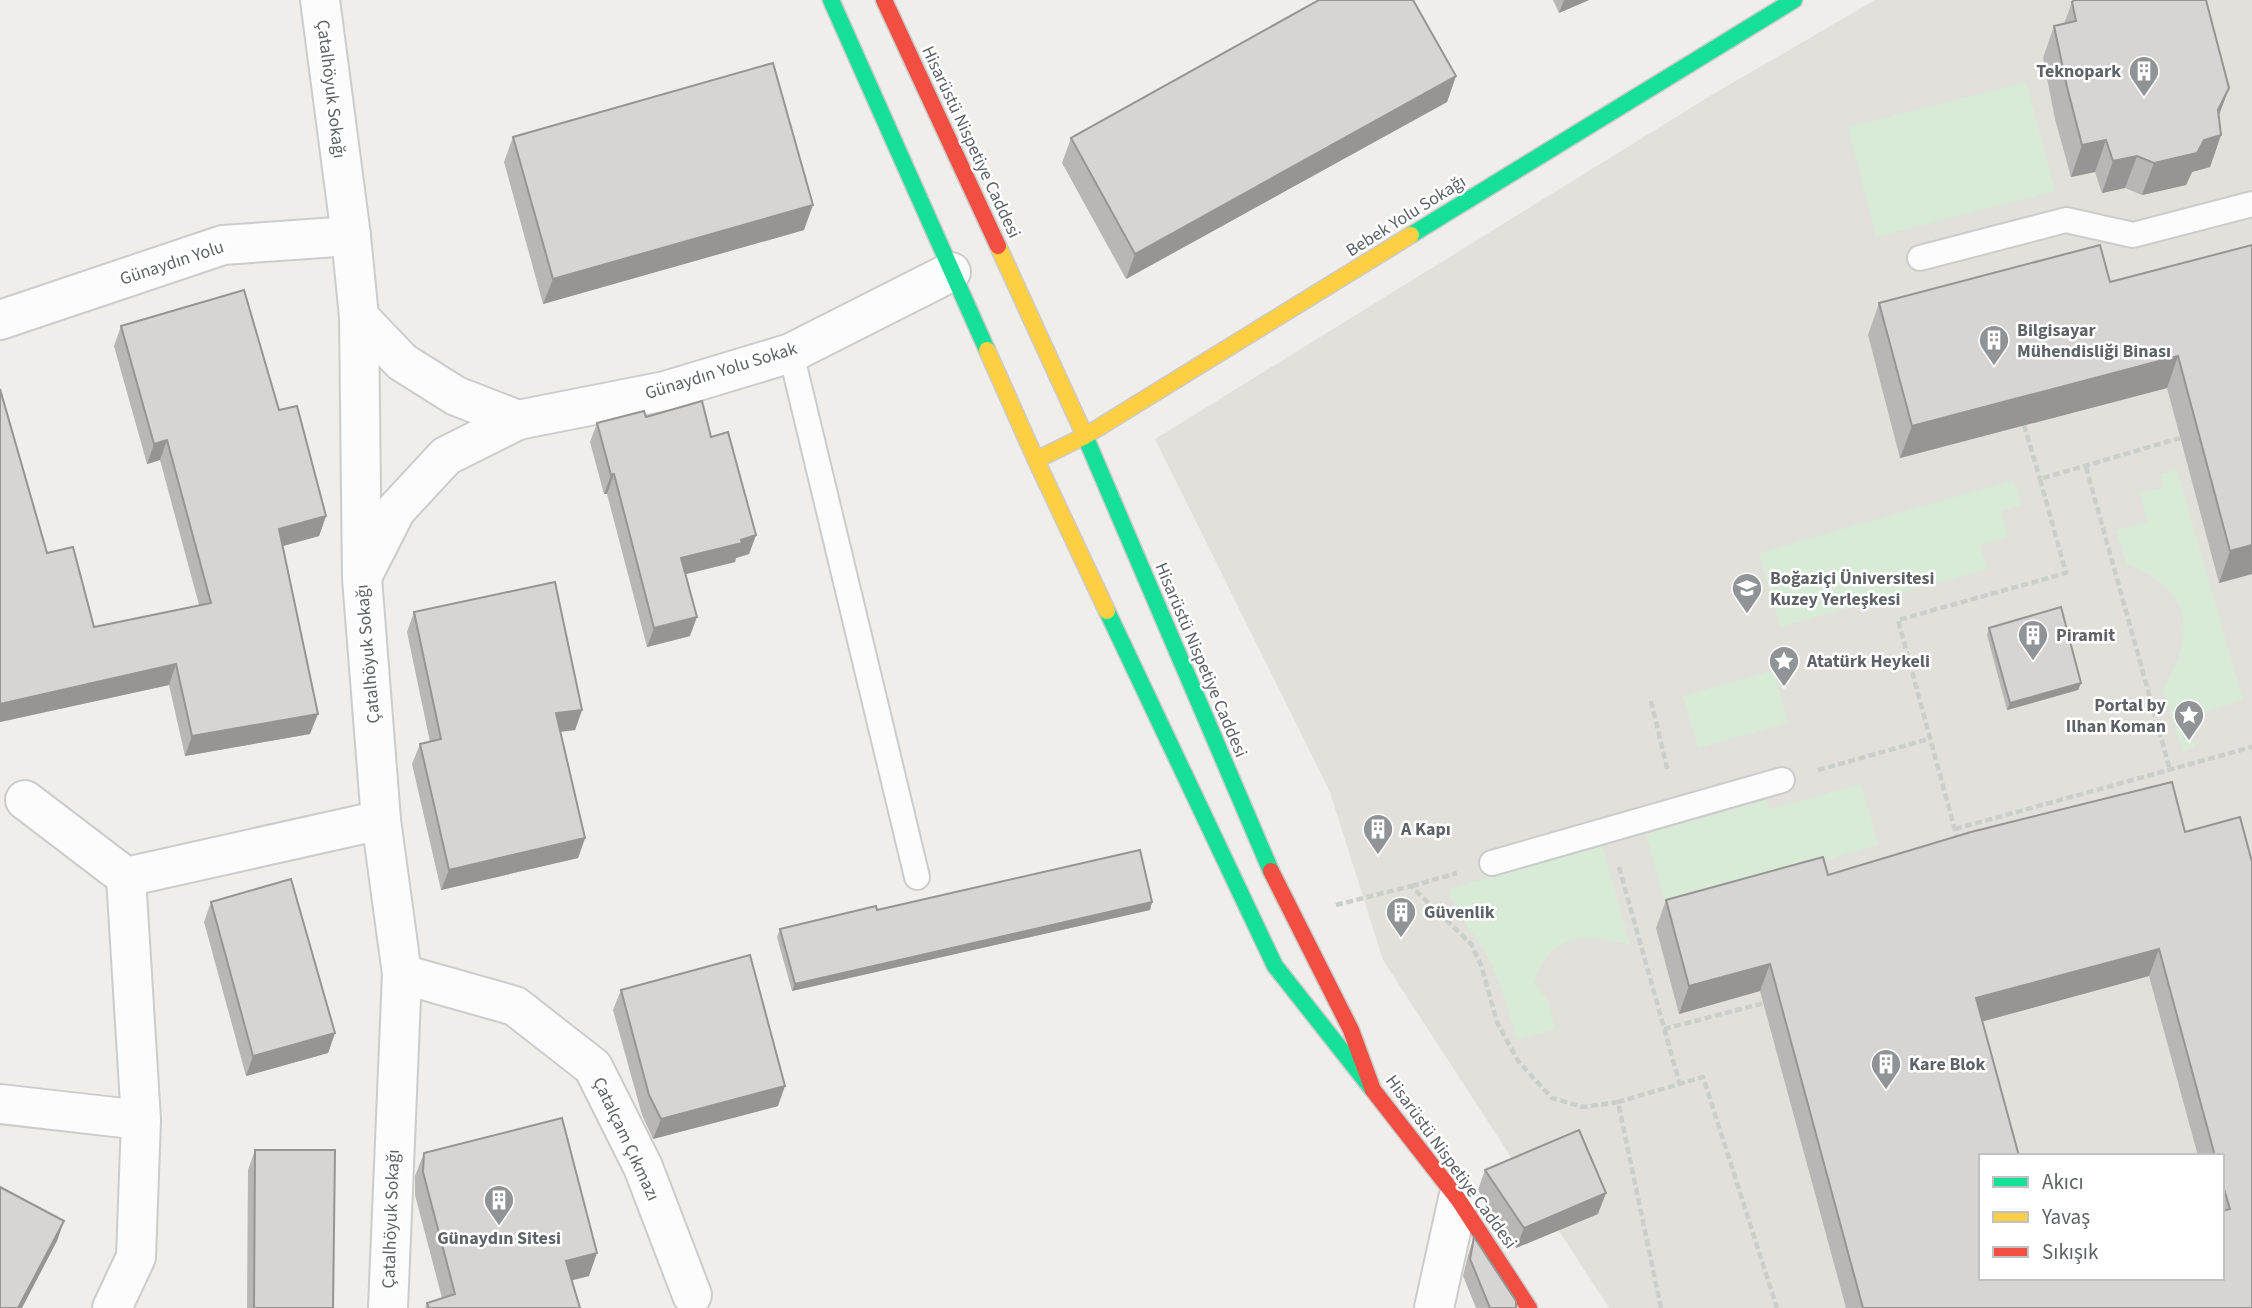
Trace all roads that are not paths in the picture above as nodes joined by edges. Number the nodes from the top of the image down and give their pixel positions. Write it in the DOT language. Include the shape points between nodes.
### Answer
graph roads {
  1 [pos="320,0"];
  2 [pos="831,0"];
  3 [pos="884,0"];
  4 [pos="1794,0"];
  5 [pos="2252,204"];
  6 [pos="351,236"];
  7 [pos="1920,258"];
  8 [pos="951,272"];
  9 [pos="359,317"];
  10 [pos="0,320"];
  11 [pos="791,353"];
  12 [pos="518,419"];
  13 [pos="1085,436"];
  14 [pos="1036,460"];
  15 [pos="362,578"];
  16 [pos="1782,780"];
  17 [pos="25,800"];
  18 [pos="381,820"];
  19 [pos="1492,863"];
  20 [pos="126,877"];
  21 [pos="917,877"];
  22 [pos="402,974"];
  23 [pos="1373,1090"];
  24 [pos="0,1104"];
  25 [pos="141,1120"];
  26 [pos="1458,1199"];
  27 [pos="692,1294"];
  28 [pos="112,1308"];
  29 [pos="388,1308"];
  30 [pos="1434,1308"];
  31 [pos="1529,1308"];
  1 -- 6 [label="street, Çatalhöyuk Sokağı"];
  2 -- 8 [label="main road"];
  3 -- 13 [label="main road, Hisarüstü Nispetiye Caddesi"];
  4 -- 13 [label="main road, Bebek Yolu Sokağı"];
  5 -- 7 [label="lane" via="2133,235 2066,220"];
  6 -- 9 [label="street, Çatalhöyuk Sokağı"];
  6 -- 10 [label="street, Günaydın Yolu" via="223,244"];
  8 -- 11 [label="street, Günaydın Yolu Sokak"];
  8 -- 14 [label="main road"];
  9 -- 12 [label="street" via="402,362 456,396"];
  9 -- 15 [label="street, Çatalhöyuk Sokağı"];
  11 -- 12 [label="street, Günaydın Yolu Sokak" via="665,391"];
  11 -- 21 [label="lane"];
  12 -- 15 [label="street" via="446,456 396,510"];
  13 -- 14 [label="main road, Bebek Yolu Sokağı"];
  13 -- 23 [label="main road, Hisarüstü Nispetiye Caddesi" via="1253,832 1351,1030"];
  14 -- 23 [label="main road" via="1275,966"];
  15 -- 18 [label="street, Çatalhöyuk Sokağı"];
  16 -- 19 [label="lane"];
  17 -- 20 [label="street"];
  18 -- 20 [label="street"];
  18 -- 22 [label="street, Çatalhöyuk Sokağı"];
  20 -- 25 [label="street"];
  22 -- 27 [label="street, Çatalçam Çıkmazı" via="515,1006 593,1068 643,1167"];
  22 -- 29 [label="street, Çatalhöyuk Sokağı"];
  23 -- 26 [label="main road, Hisarüstü Nispetiye Caddesi"];
  24 -- 25 [label="street"];
  25 -- 28 [label="street" via="136,1257"];
  26 -- 30 [label="street"];
  26 -- 31 [label="main road, Hisarüstü Nispetiye Caddesi"];
}
